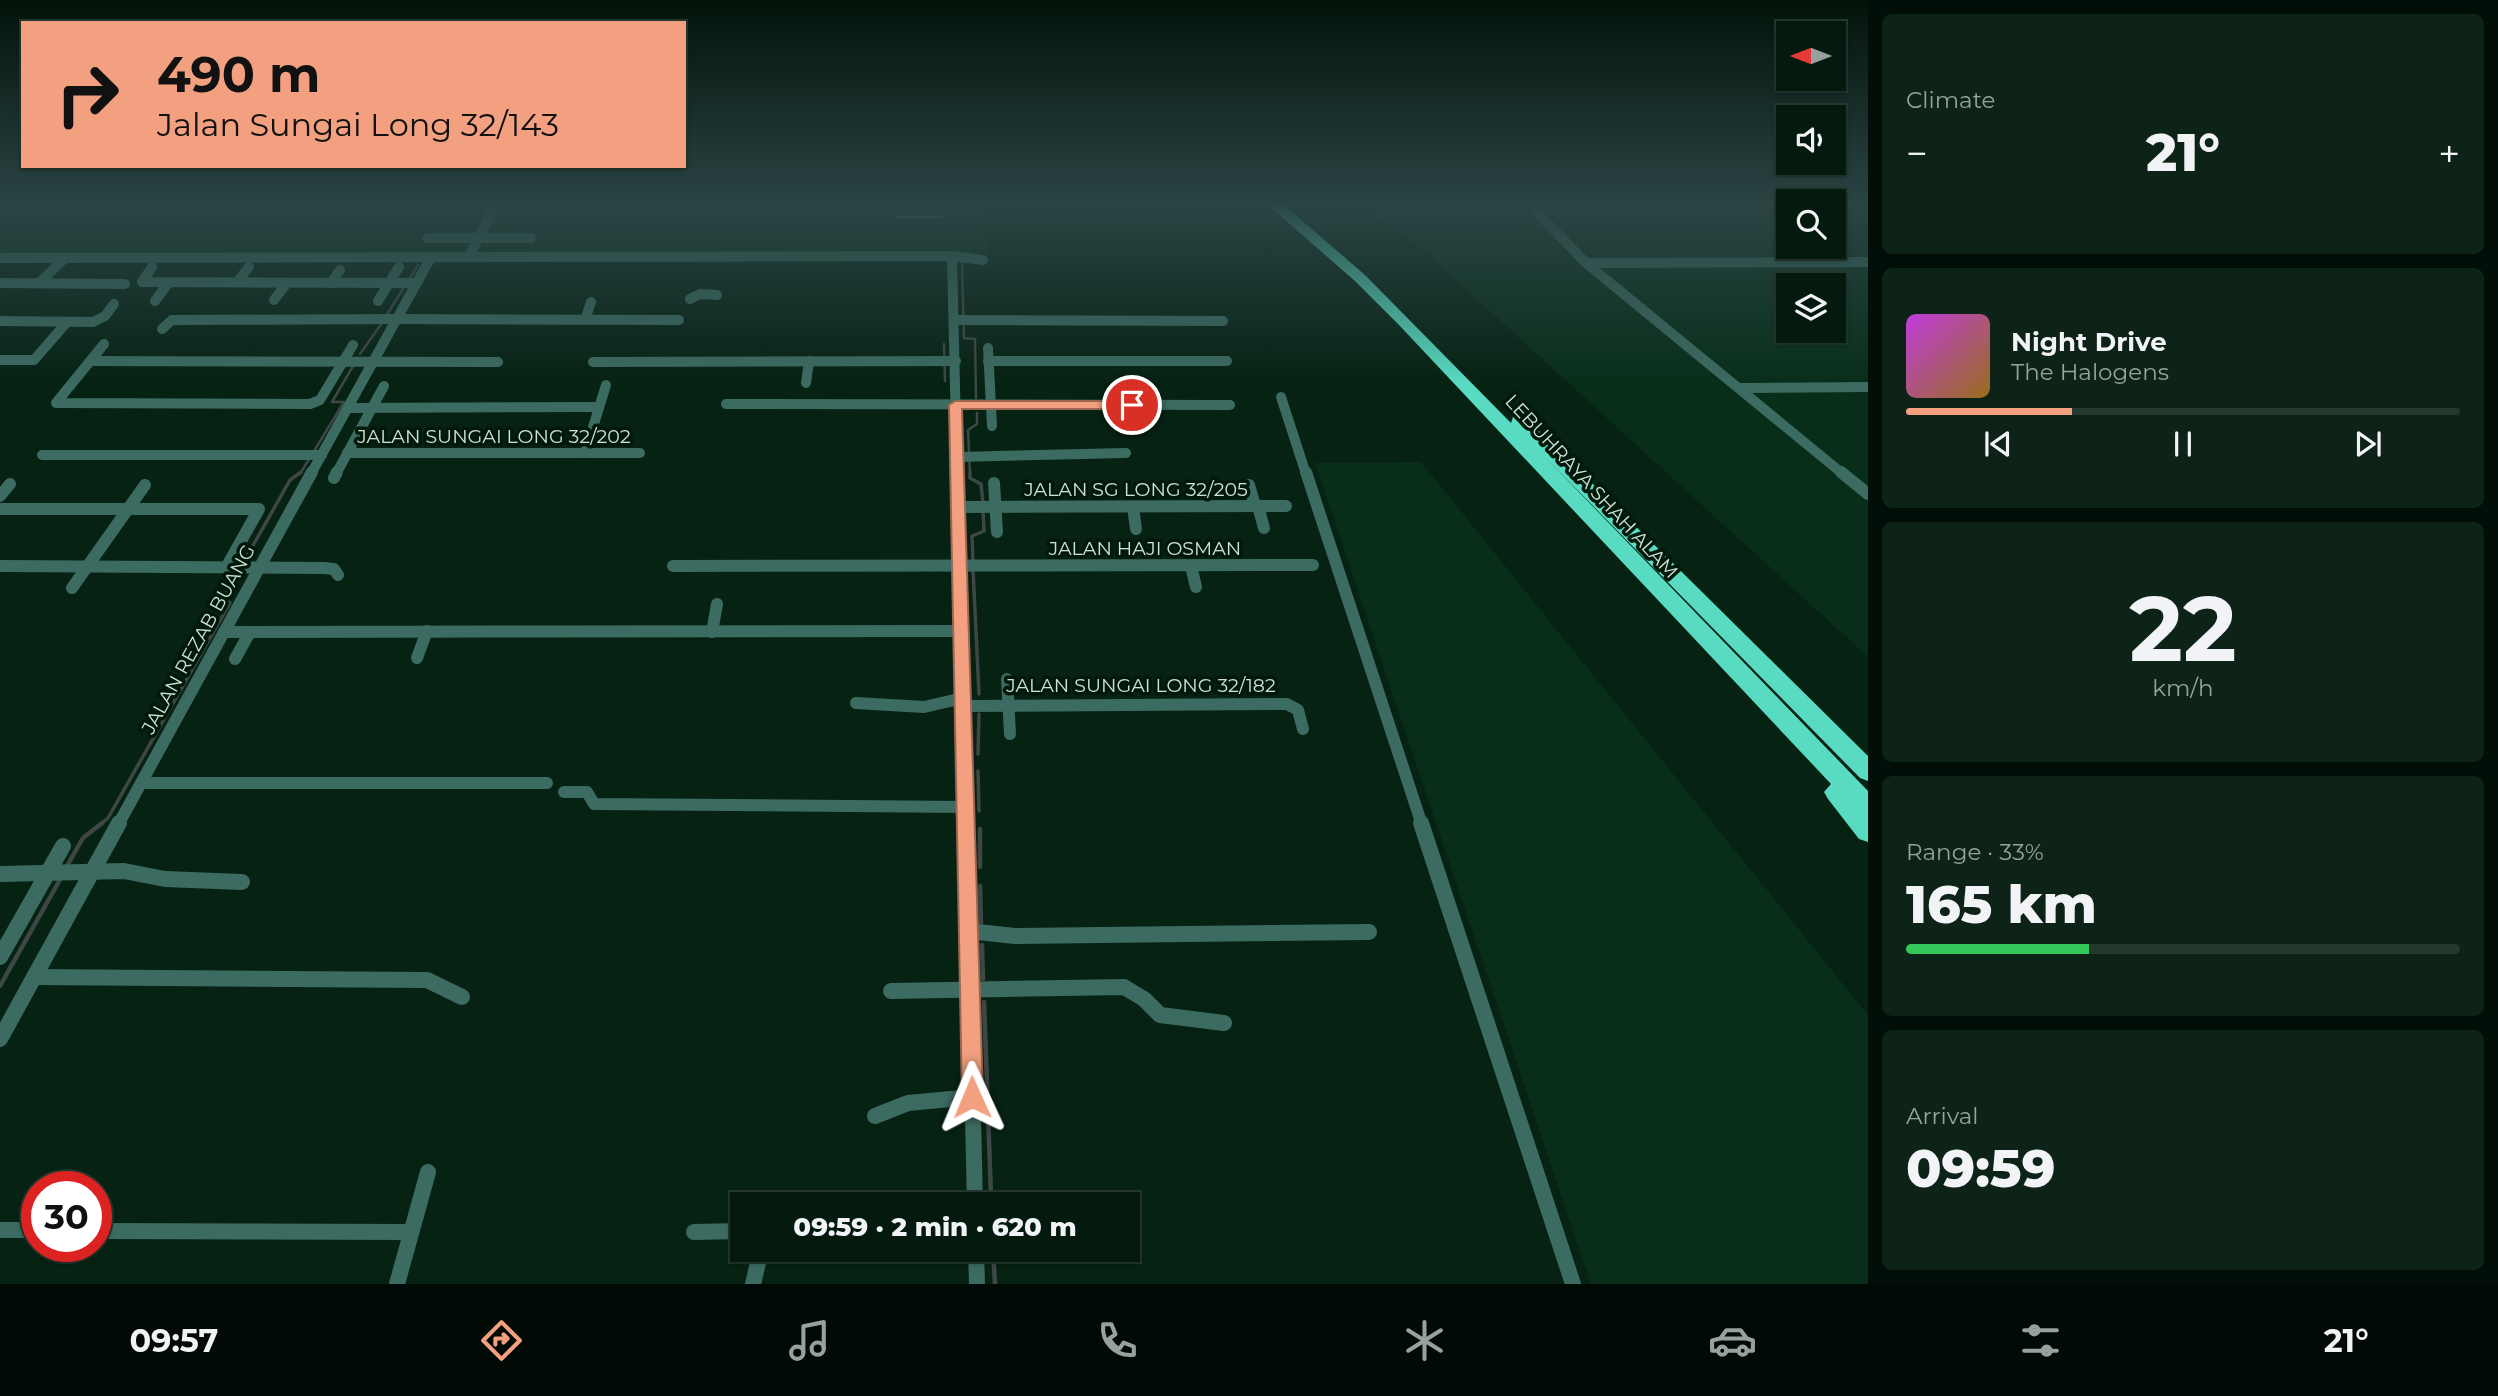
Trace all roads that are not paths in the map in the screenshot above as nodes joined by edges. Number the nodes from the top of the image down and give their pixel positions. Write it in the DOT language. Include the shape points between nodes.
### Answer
graph roads {
  1 [pos="58,265"];
  2 [pos="423,265"];
  3 [pos="952,265"];
  4 [pos="1345,265"];
  5 [pos="1361,265"];
  6 [pos="1588,265"];
  7 [pos="152,267"];
  8 [pos="249,267"];
  9 [pos="399,267"];
  10 [pos="340,270"];
  11 [pos="200,271"];
  12 [pos="169,282"];
  13 [pos="192,282"];
  14 [pos="237,282"];
  15 [pos="286,282"];
  16 [pos="331,282"];
  17 [pos="0,283"];
  18 [pos="39,283"];
  19 [pos="404,283"];
  20 [pos="125,284"];
  21 [pos="717,295"];
  22 [pos="690,299"];
  23 [pos="274,300"];
  24 [pos="155,301"];
  25 [pos="378,301"];
  26 [pos="591,302"];
  27 [pos="114,304"];
  28 [pos="391,319"];
  29 [pos="585,320"];
  30 [pos="679,320"];
  31 [pos="955,320"];
  32 [pos="0,321"];
  33 [pos="1223,321"];
  34 [pos="67,322"];
  35 [pos="162,329"];
  36 [pos="104,344"];
  37 [pos="353,345"];
  38 [pos="988,348"];
  39 [pos="0,360"];
  40 [pos="1227,360"];
  41 [pos="90,361"];
  42 [pos="373,361"];
  43 [pos="809,361"];
  44 [pos="949,361"];
  45 [pos="342,362"];
  46 [pos="498,362"];
  47 [pos="593,362"];
  48 [pos="988,362"];
  49 [pos="806,383"];
  50 [pos="606,385"];
  51 [pos="384,386"];
  52 [pos="1868,387"];
  53 [pos="1739,388"];
  54 [pos="1281,397"];
  55 [pos="726,404"];
  56 [pos="955,405"];
  57 [pos="1230,405"];
  58 [pos="990,406"];
  59 [pos="599,407"];
  60 [pos="348,408"];
  61 [pos="372,408"];
  62 [pos="992,426"];
  63 [pos="347,453"];
  64 [pos="586,453"];
  65 [pos="640,453"];
  66 [pos="1126,453"];
  67 [pos="312,455"];
  68 [pos="42,456"];
  69 [pos="957,457"];
  70 [pos="334,478"];
  71 [pos="994,483"];
  72 [pos="10,484"];
  73 [pos="145,485"];
  74 [pos="1249,485"];
  75 [pos="1868,494"];
  76 [pos="0,496"];
  77 [pos="1256,506"];
  78 [pos="1286,506"];
  79 [pos="965,507"];
  80 [pos="991,507"];
  81 [pos="1133,507"];
  82 [pos="0,509"];
  83 [pos="127,509"];
  84 [pos="259,509"];
  85 [pos="1264,528"];
  86 [pos="1136,529"];
  87 [pos="997,532"];
  88 [pos="87,565"];
  89 [pos="1313,565"];
  90 [pos="0,566"];
  91 [pos="242,566"];
  92 [pos="673,566"];
  93 [pos="967,566"];
  94 [pos="1191,566"];
  95 [pos="338,575"];
  96 [pos="1196,587"];
  97 [pos="72,588"];
  98 [pos="717,604"];
  99 [pos="427,631"];
  100 [pos="961,631"];
  101 [pos="224,632"];
  102 [pos="250,632"];
  103 [pos="712,632"];
  104 [pos="416,658"];
  105 [pos="235,659"];
  106 [pos="1735,670"];
  107 [pos="1007,679"];
  108 [pos="1788,688"];
  109 [pos="963,702"];
  110 [pos="856,703"];
  111 [pos="1008,705"];
  112 [pos="1303,729"];
  113 [pos="1010,734"];
  114 [pos="1868,763"];
  115 [pos="1868,771"];
  116 [pos="141,783"];
  117 [pos="547,783"];
  118 [pos="564,792"];
  119 [pos="965,807"];
  120 [pos="1868,807"];
  121 [pos="1868,831"];
  122 [pos="63,846"];
  123 [pos="93,870"];
  124 [pos="60,873"];
  125 [pos="0,874"];
  126 [pos="242,882"];
  127 [pos="968,931"];
  128 [pos="1370,932"];
  129 [pos="0,957"];
  130 [pos="34,977"];
  131 [pos="970,990"];
  132 [pos="891,991"];
  133 [pos="462,997"];
  134 [pos="1224,1023"];
  135 [pos="0,1040"];
  136 [pos="972,1097"];
  137 [pos="875,1116"];
  138 [pos="428,1172"];
  139 [pos="982,1192"];
  140 [pos="0,1230"];
  141 [pos="21,1230"];
  142 [pos="112,1231"];
  143 [pos="730,1231"];
  144 [pos="411,1232"];
  145 [pos="694,1232"];
  146 [pos="759,1262"];
  147 [pos="976,1262"];
  148 [pos="397,1284"];
  149 [pos="754,1284"];
  150 [pos="977,1284"];
  151 [pos="1573,1284"];
  1 -- 18 [label="street"];
  2 -- 19 [label="street, JALAN REZAB BUANG"];
  3 -- 31 [label="street"];
  4 -- 106 [label="highway, LEBUHRAYA SHAH ALAM" via="1405,322"];
  5 -- 108 [label="highway, LEBUHRAYA SHAH ALAM"];
  6 -- 53 [label="street"];
  7 -- 12 [label="street" via="142,282"];
  8 -- 14 [label="street"];
  9 -- 19 [label="street"];
  10 -- 16 [label="street"];
  11 -- 13 [label="street"];
  12 -- 13 [label="street"];
  12 -- 24 [label="street"];
  13 -- 14 [label="street"];
  14 -- 15 [label="street"];
  15 -- 16 [label="street"];
  15 -- 23 [label="street"];
  16 -- 19 [label="street"];
  17 -- 18 [label="street"];
  18 -- 20 [label="street"];
  19 -- 25 [label="street"];
  19 -- 28 [label="street, JALAN REZAB BUANG"];
  21 -- 22 [label="street"];
  26 -- 29 [label="street"];
  27 -- 34 [label="street" via="100,320"];
  28 -- 29 [label="street"];
  28 -- 35 [label="street" via="172,320"];
  28 -- 42 [label="street, JALAN REZAB BUANG"];
  29 -- 30 [label="street"];
  31 -- 33 [label="street"];
  31 -- 44 [label="street"];
  32 -- 34 [label="street"];
  34 -- 39 [label="street" via="34,360"];
  36 -- 41 [label="street"];
  37 -- 45 [label="street"];
  38 -- 48 [label="street"];
  40 -- 48 [label="street"];
  41 -- 45 [label="street"];
  41 -- 45 [label="street" via="56,403 310,404 320,400"];
  42 -- 45 [label="street"];
  42 -- 46 [label="street"];
  42 -- 60 [label="street, JALAN REZAB BUANG"];
  43 -- 44 [label="street"];
  43 -- 47 [label="street"];
  43 -- 49 [label="street"];
  44 -- 56 [label="street"];
  48 -- 58 [label="street"];
  50 -- 59 [label="street"];
  51 -- 61 [label="street"];
  52 -- 53 [label="street"];
  53 -- 75 [label="street"];
  54 -- 151 [label="street"];
  55 -- 56 [label="street"];
  56 -- 58 [label="street"];
  56 -- 69 [label="street"];
  57 -- 58 [label="street"];
  58 -- 62 [label="street"];
  59 -- 61 [label="street"];
  59 -- 64 [label="street"];
  60 -- 61 [label="street"];
  60 -- 67 [label="street, JALAN REZAB BUANG"];
  61 -- 63 [label="street"];
  63 -- 64 [label="street, JALAN SUNGAI LONG 32/202"];
  63 -- 70 [label="street"];
  64 -- 65 [label="street, JALAN SUNGAI LONG 32/202"];
  66 -- 69 [label="street"];
  67 -- 68 [label="street"];
  67 -- 91 [label="street, JALAN REZAB BUANG"];
  69 -- 79 [label="street"];
  71 -- 80 [label="street"];
  72 -- 76 [label="street"];
  73 -- 83 [label="street"];
  74 -- 77 [label="street"];
  77 -- 78 [label="street, JALAN SG LONG 32/205"];
  77 -- 81 [label="street, JALAN SG LONG 32/205"];
  77 -- 85 [label="street"];
  79 -- 80 [label="street, JALAN SG LONG 32/205"];
  79 -- 93 [label="street"];
  80 -- 81 [label="street, JALAN SG LONG 32/205"];
  80 -- 87 [label="street"];
  81 -- 86 [label="street"];
  82 -- 83 [label="street"];
  83 -- 84 [label="street"];
  83 -- 88 [label="street"];
  84 -- 91 [label="street"];
  88 -- 90 [label="street"];
  88 -- 91 [label="street"];
  88 -- 97 [label="street"];
  89 -- 94 [label="street, JALAN HAJI OSMAN"];
  91 -- 95 [label="street" via="324,568 334,569"];
  91 -- 101 [label="street, JALAN REZAB BUANG"];
  92 -- 93 [label="street, JALAN HAJI OSMAN"];
  93 -- 94 [label="street, JALAN HAJI OSMAN"];
  93 -- 100 [label="street"];
  94 -- 96 [label="street"];
  98 -- 103 [label="street"];
  99 -- 102 [label="street"];
  99 -- 103 [label="street"];
  99 -- 104 [label="street"];
  100 -- 103 [label="street"];
  100 -- 109 [label="street"];
  101 -- 102 [label="street"];
  101 -- 116 [label="street, JALAN REZAB BUANG"];
  102 -- 105 [label="street"];
  106 -- 120 [label="highway, LEBUHRAYA SHAH ALAM"];
  106 -- 121 [label="highway"];
  107 -- 111 [label="street"];
  108 -- 114 [label="highway"];
  108 -- 115 [label="highway, LEBUHRAYA SHAH ALAM"];
  109 -- 110 [label="street, JALAN SUNGAI LONG 32/182" via="923,706"];
  109 -- 111 [label="street, JALAN SUNGAI LONG 32/182"];
  109 -- 119 [label="street"];
  111 -- 112 [label="street, JALAN SUNGAI LONG 32/182" via="1287,704 1298,710"];
  111 -- 113 [label="street"];
  116 -- 117 [label="street"];
  116 -- 123 [label="street, JALAN REZAB BUANG"];
  118 -- 119 [label="street" via="587,792 594,804"];
  119 -- 127 [label="street"];
  122 -- 124 [label="street"];
  123 -- 124 [label="street"];
  123 -- 126 [label="street"];
  123 -- 130 [label="street, JALAN REZAB BUANG"];
  124 -- 125 [label="street"];
  124 -- 129 [label="street"];
  127 -- 128 [label="street" via="1015,936"];
  127 -- 131 [label="street"];
  130 -- 133 [label="street" via="427,980"];
  130 -- 135 [label="street, JALAN REZAB BUANG"];
  131 -- 132 [label="street"];
  131 -- 134 [label="street" via="1124,987 1160,1015"];
  131 -- 136 [label="street"];
  136 -- 137 [label="street" via="942,1097"];
  136 -- 139 [label="street"];
  138 -- 144 [label="street"];
  140 -- 141 [label="street"];
  142 -- 144 [label="street"];
  143 -- 145 [label="street"];
  144 -- 148 [label="street"];
  146 -- 149 [label="street"];
  147 -- 150 [label="street"];
}
